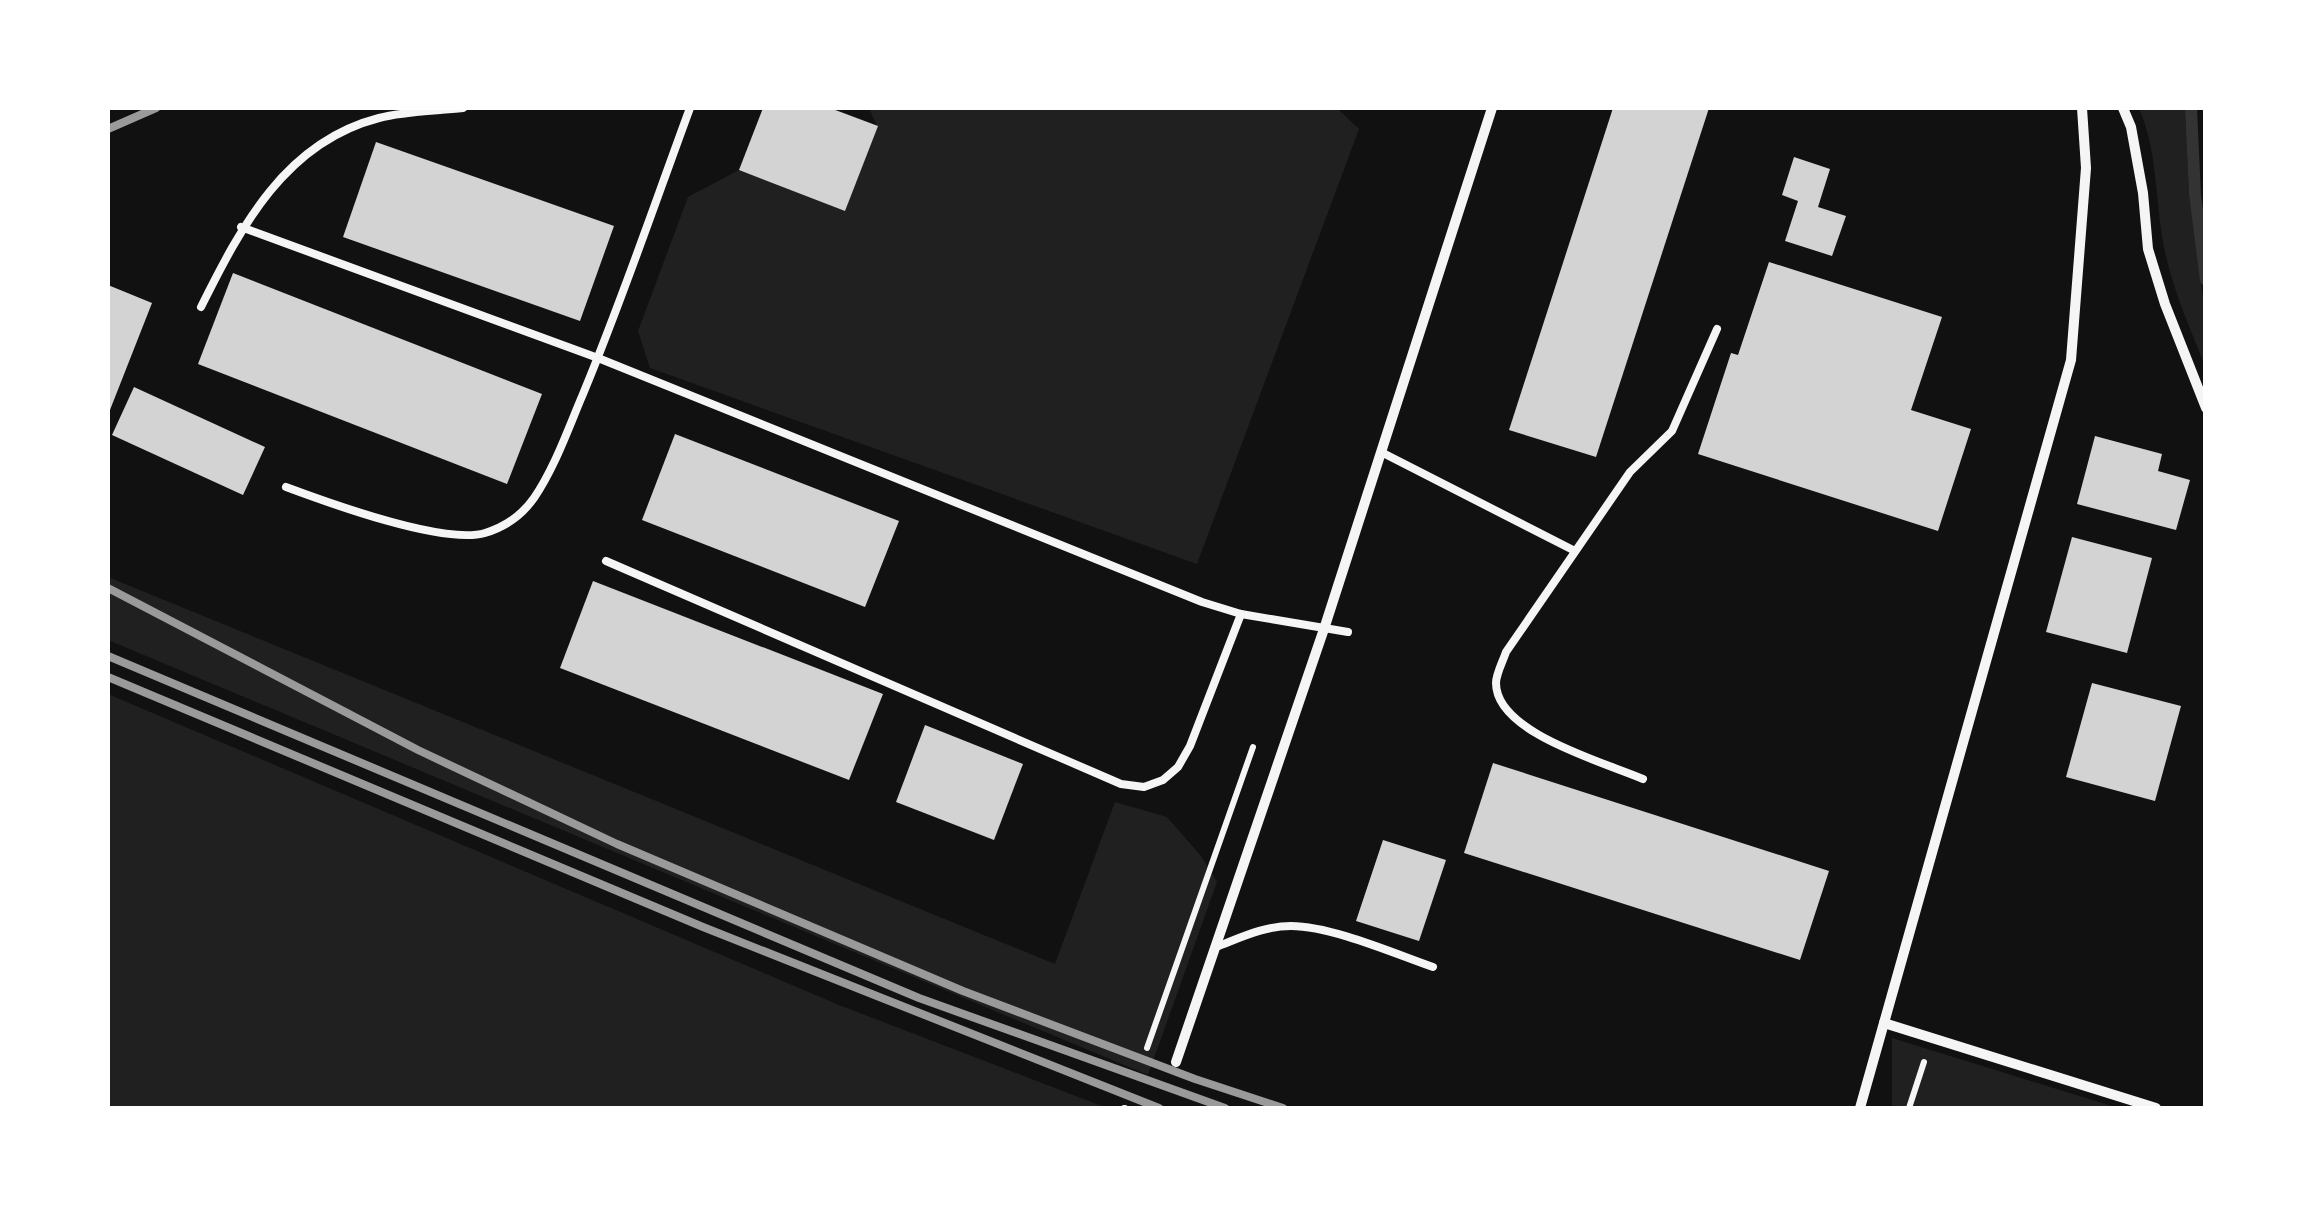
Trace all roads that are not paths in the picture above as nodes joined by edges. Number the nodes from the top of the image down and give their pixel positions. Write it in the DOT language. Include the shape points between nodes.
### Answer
graph roads {
  1 [pos="463,108"];
  2 [pos="690,108"];
  3 [pos="1492,108"];
  4 [pos="2082,108"];
  5 [pos="2123,108"];
  6 [pos="241,228"];
  7 [pos="201,306"];
  8 [pos="1717,328"];
  9 [pos="598,358"];
  10 [pos="2206,408"];
  11 [pos="1381,452"];
  12 [pos="286,487"];
  13 [pos="1575,551"];
  14 [pos="606,561"];
  15 [pos="1241,614"];
  16 [pos="1325,626"];
  17 [pos="1348,632"];
  18 [pos="1643,779"];
  19 [pos="1216,947"];
  20 [pos="1433,967"];
  21 [pos="1884,1023"];
  22 [pos="1176,1062"];
  23 [pos="1860,1108"];
  24 [pos="2156,1108"];
  1 -- 6 [label="lane" via="380,118 335,134 268,191"];
  2 -- 9 [label="lane"];
  3 -- 11 [label="street"];
  4 -- 21 [label="street" via="2086,168 2071,360"];
  5 -- 10 [label="street" via="2148,249"];
  6 -- 7 [label="lane"];
  6 -- 9 [label="lane"];
  8 -- 13 [label="lane" via="1672,431 1630,472"];
  9 -- 12 [label="lane" via="533,500 509,524 481,534 447,533 352,512"];
  9 -- 15 [label="lane"];
  11 -- 13 [label="lane"];
  11 -- 16 [label="street"];
  13 -- 18 [label="lane" via="1506,652 1496,683 1504,708 1522,727"];
  14 -- 15 [label="lane" via="1121,784 1144,787 1178,766 1190,746"];
  15 -- 16 [label="lane"];
  16 -- 17 [label="lane"];
  16 -- 19 [label="street"];
  19 -- 20 [label="lane" via="1293,925"];
  19 -- 22 [label="street"];
  21 -- 23 [label="street"];
  21 -- 24 [label="street"];
}
